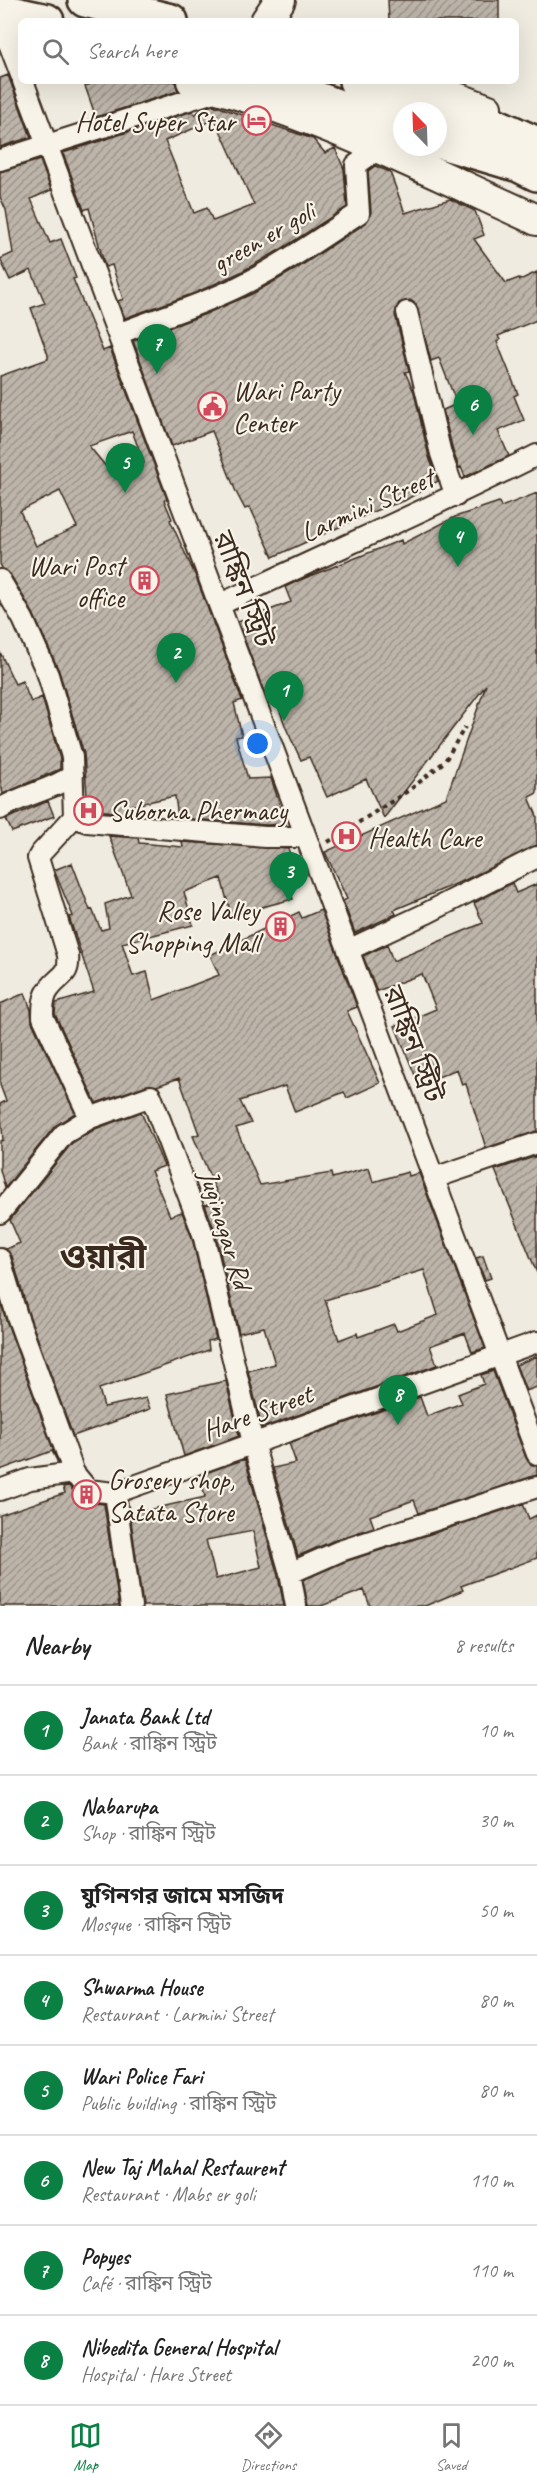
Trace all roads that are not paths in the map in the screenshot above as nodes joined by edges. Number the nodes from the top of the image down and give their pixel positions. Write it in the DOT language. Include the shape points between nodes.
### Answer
graph roads {
  1 [pos="85,0"];
  2 [pos="279,0"];
  3 [pos="159,18"];
  4 [pos="268,18"];
  5 [pos="7,28"];
  6 [pos="18,65"];
  7 [pos="24,84"];
  8 [pos="275,84"];
  9 [pos="366,84"];
  10 [pos="429,84"];
  11 [pos="225,85"];
  12 [pos="537,127"];
  13 [pos="391,138"];
  14 [pos="47,144"];
  15 [pos="447,144"];
  16 [pos="537,144"];
  17 [pos="0,160"];
  18 [pos="537,174"];
  19 [pos="537,220"];
  20 [pos="407,312"];
  21 [pos="118,334"];
  22 [pos="537,455"];
  23 [pos="456,496"];
  24 [pos="0,580"];
  25 [pos="219,605"];
  26 [pos="73,775"];
  27 [pos="0,809"];
  28 [pos="74,817"];
  29 [pos="309,845"];
  30 [pos="537,857"];
  31 [pos="348,950"];
  32 [pos="90,1118"];
  33 [pos="537,1143"];
  34 [pos="434,1178"];
  35 [pos="0,1213"];
  36 [pos="0,1259"];
  37 [pos="537,1342"];
  38 [pos="500,1355"];
  39 [pos="253,1443"];
  40 [pos="537,1454"];
  41 [pos="74,1473"];
  42 [pos="537,1487"];
  43 [pos="0,1490"];
  44 [pos="115,1493"];
  45 [pos="290,1573"];
  46 [pos="131,1606"];
  47 [pos="296,1606"];
  1 -- 3 [label="highway"];
  2 -- 4 [label="main road"];
  5 -- 6 [label="street"];
  7 -- 14 [label="street, রাঙ্কিন স্ট্রিট"];
  8 -- 13 [label="highway"];
  9 -- 16 [label="highway" via="491,123"];
  10 -- 12 [label="street"];
  11 -- 13 [label="main road" via="292,111"];
  11 -- 14 [label="street"];
  13 -- 19 [label="main road"];
  13 -- 21 [label="street, green er goli" via="356,165 359,213 246,284"];
  14 -- 17 [label="street"];
  14 -- 21 [label="street, রাঙ্কিন স্ট্রিট"];
  15 -- 18 [label="highway"];
  20 -- 23 [label="street" via="441,454"];
  21 -- 25 [label="street, রাঙ্কিন স্ট্রিট"];
  22 -- 23 [label="street, Larmini Street"];
  23 -- 25 [label="street, Larmini Street"];
  24 -- 26 [label="street" via="48,675 72,758"];
  25 -- 29 [label="street, রাঙ্কিন স্ট্রিট"];
  26 -- 27 [label="street"];
  26 -- 28 [label="street"];
  28 -- 29 [label="street" via="87,822 265,837"];
  28 -- 32 [label="street" via="38,858 69,966 48,989 43,1017"];
  29 -- 31 [label="street, রাঙ্কিন স্ট্রিট"];
  30 -- 31 [label="street"];
  31 -- 34 [label="street, রাঙ্কিন স্ট্রিট"];
  32 -- 35 [label="street" via="64,1134"];
  32 -- 39 [label="street, Juginagar Rd" via="151,1096 203,1234"];
  33 -- 34 [label="street"];
  34 -- 38 [label="street, রাঙ্কিন স্ট্রিট"];
  36 -- 41 [label="street"];
  37 -- 38 [label="street, Hare Street"];
  38 -- 39 [label="street, Hare Street"];
  38 -- 40 [label="street, রাঙ্কিন স্ট্রিট"];
  39 -- 44 [label="street, Hare Street"];
  39 -- 45 [label="street"];
  41 -- 43 [label="street" via="30,1479"];
  41 -- 44 [label="street" via="88,1490"];
  42 -- 45 [label="street" via="340,1551"];
  44 -- 46 [label="street"];
  45 -- 47 [label="street"];
}
